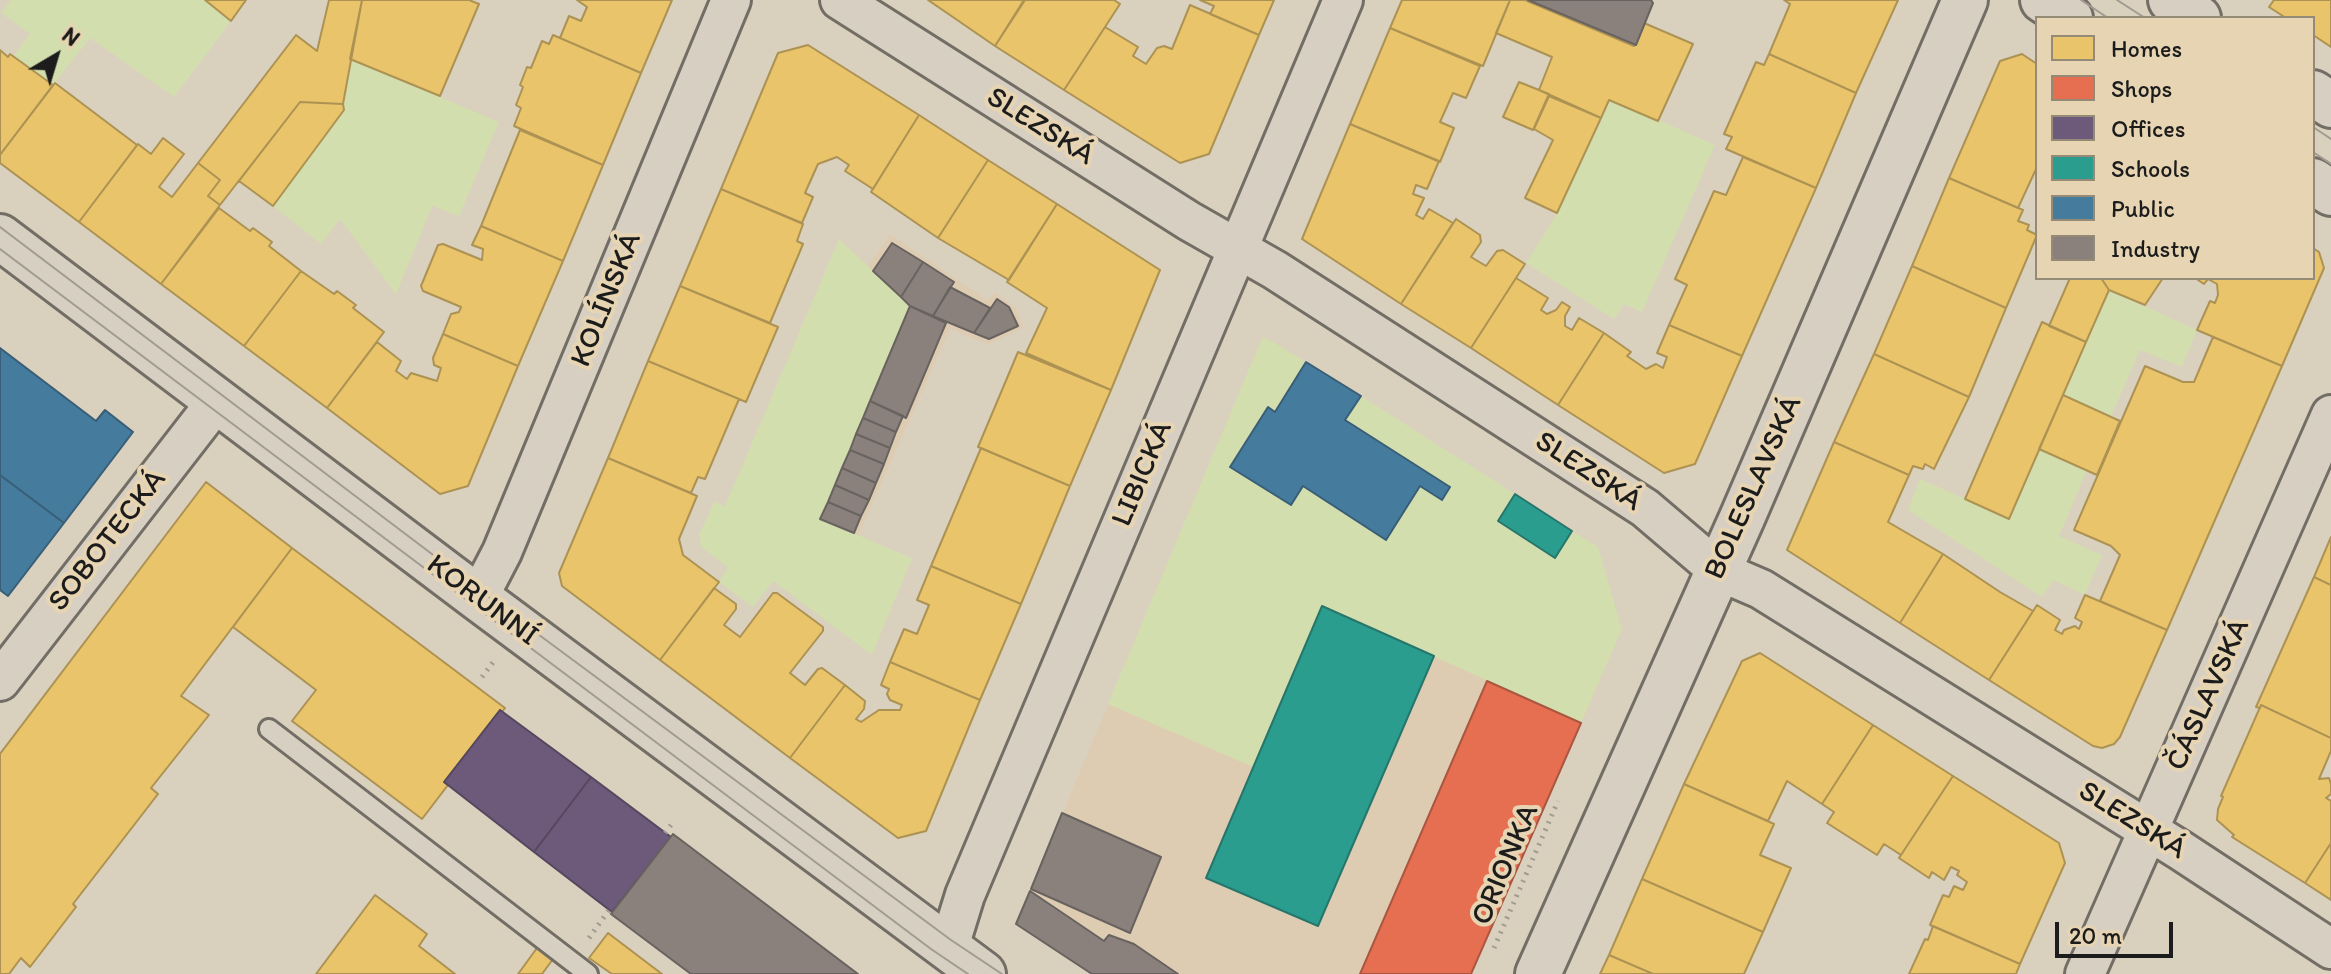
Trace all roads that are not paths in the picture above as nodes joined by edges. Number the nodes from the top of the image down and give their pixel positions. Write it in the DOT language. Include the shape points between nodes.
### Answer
graph roads {
  1 [pos="731,0"];
  2 [pos="840,0"];
  3 [pos="1343,0"];
  4 [pos="1965,0"];
  5 [pos="2043,0"];
  6 [pos="2171,0"];
  7 [pos="2067,16"];
  8 [pos="2195,16"];
  9 [pos="0,237"];
  10 [pos="1238,249"];
  11 [pos="217,401"];
  12 [pos="2331,415"];
  13 [pos="1719,571"];
  14 [pos="478,598"];
  15 [pos="0,681"];
  16 [pos="269,729"];
  17 [pos="2149,832"];
  18 [pos="2331,949"];
  19 [pos="966,967"];
  20 [pos="588,974"];
  21 [pos="1538,974"];
  22 [pos="2085,974"];
  1 -- 14 [label="street, KOLÍNSKÁ" via="502,552"];
  2 -- 10 [label="street, SLEZSKÁ"];
  3 -- 10 [label="street, LIBICKÁ"];
  4 -- 13 [label="street, BOLESLAVSKÁ"];
  5 -- 7 [label="street"];
  6 -- 8 [label="street"];
  9 -- 11 [label="street, KORUNNÍ"];
  10 -- 13 [label="street, SLEZSKÁ" via="1645,508"];
  10 -- 19 [label="street, LIBICKÁ" via="965,895"];
  11 -- 14 [label="street, KORUNNÍ"];
  11 -- 15 [label="street, SOBOTECKÁ"];
  12 -- 17 [label="street, ČÁSLAVSKÁ"];
  13 -- 17 [label="street, SLEZSKÁ" via="1761,589"];
  13 -- 21 [label="street, BOLESLAVSKÁ"];
  14 -- 19 [label="street, KORUNNÍ"];
  16 -- 20 [label="lane"];
  17 -- 18 [label="street, SLEZSKÁ"];
  17 -- 22 [label="street, ČÁSLAVSKÁ"];
}
